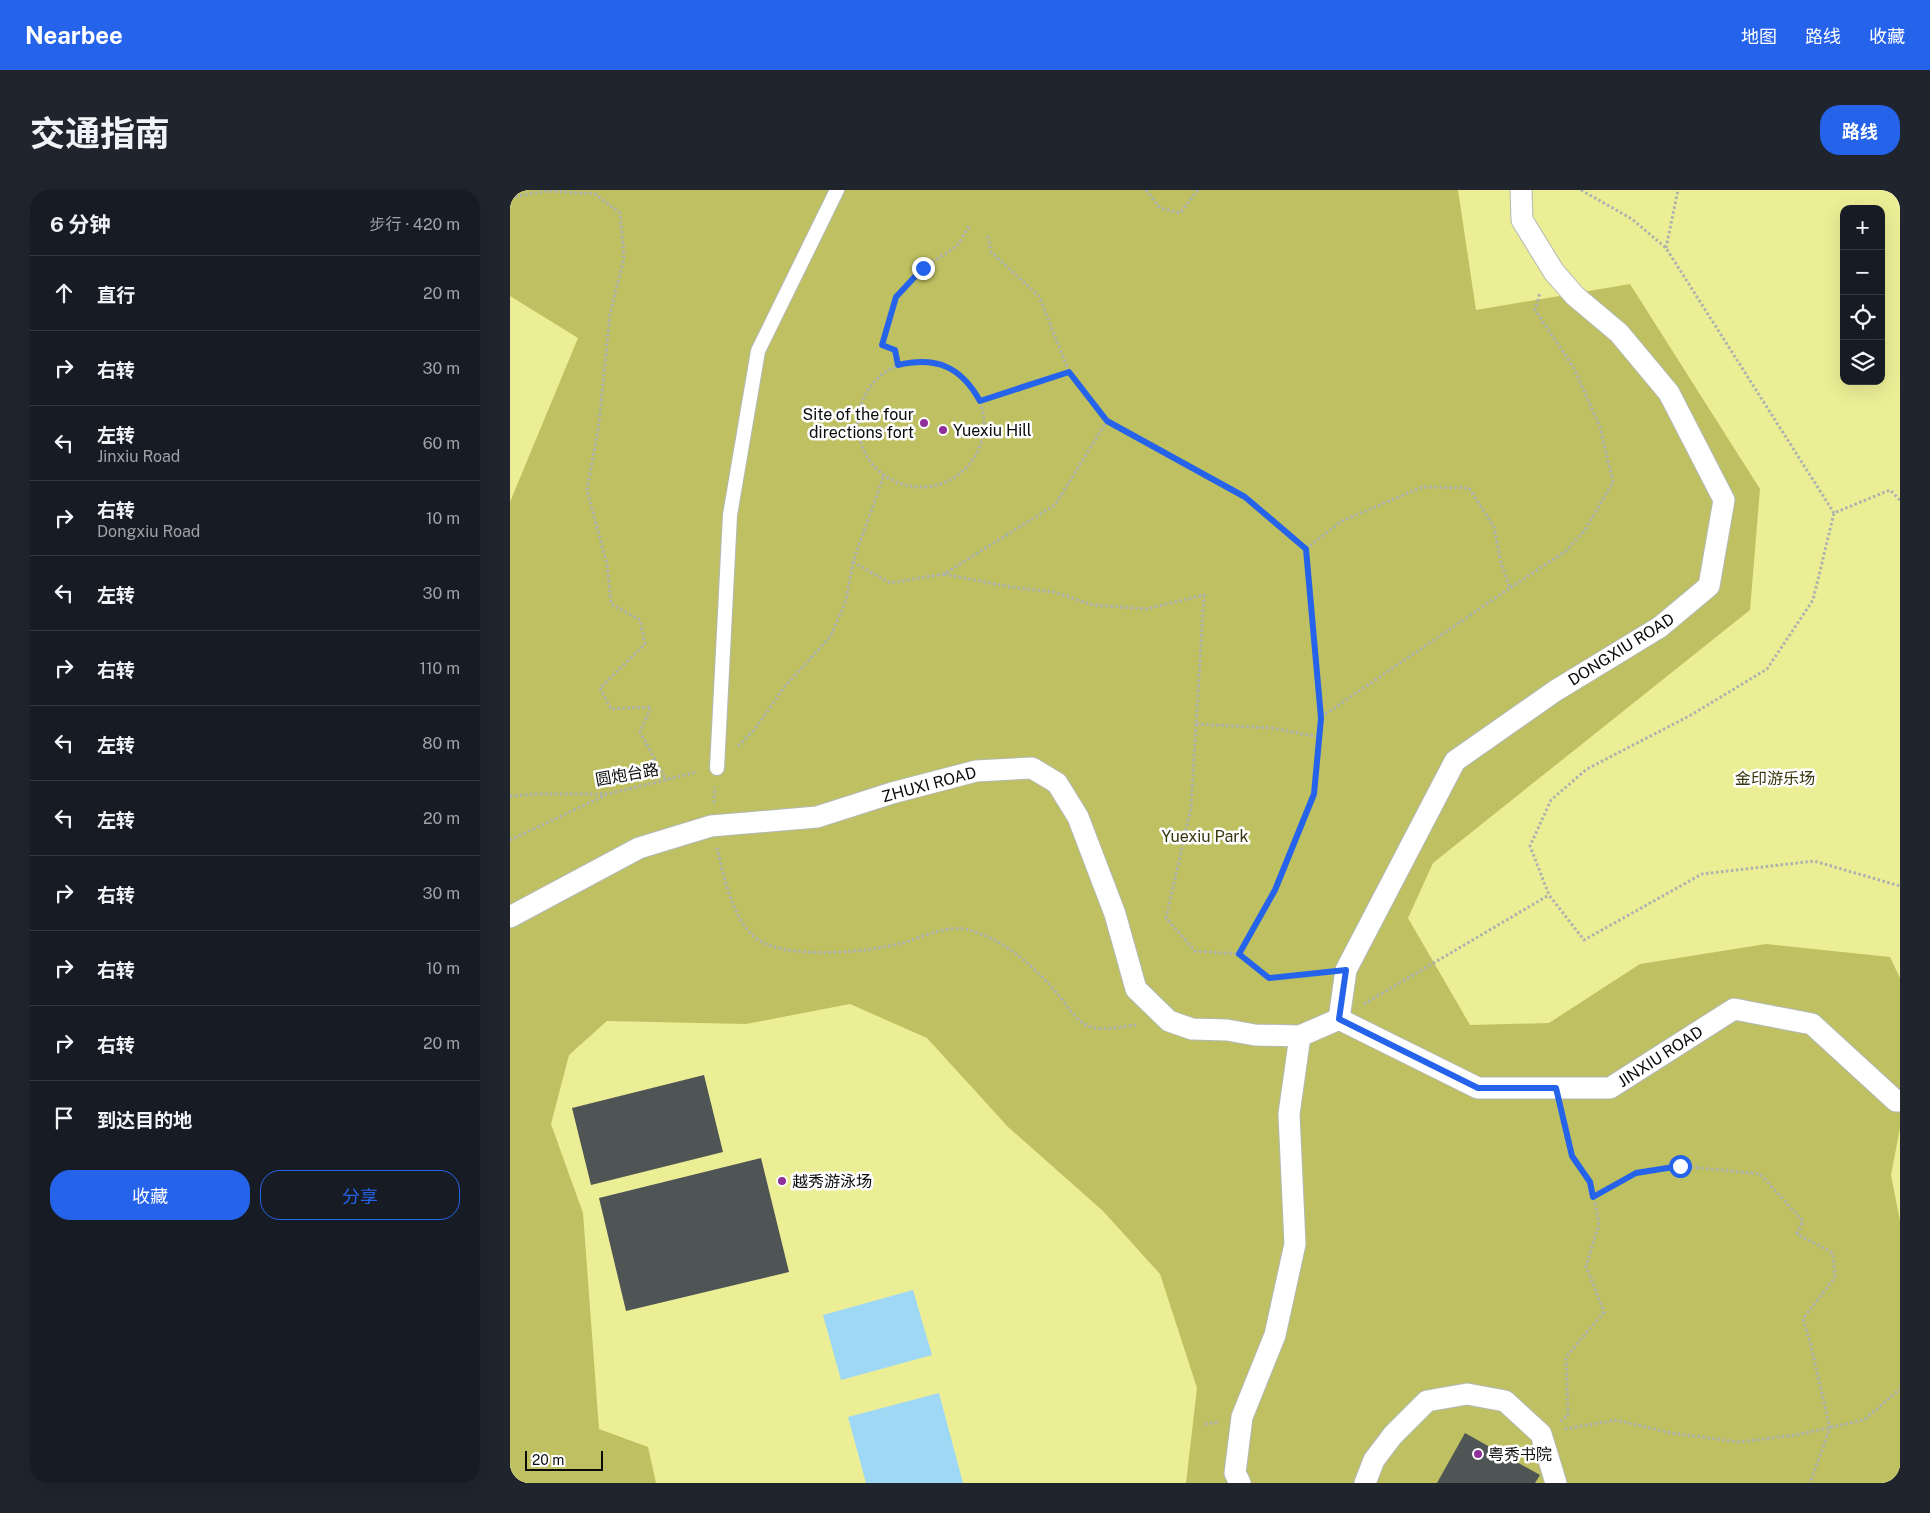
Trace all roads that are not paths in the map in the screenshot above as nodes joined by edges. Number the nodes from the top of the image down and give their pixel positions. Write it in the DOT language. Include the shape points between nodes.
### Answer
graph roads {
  1 [pos="837,190"];
  2 [pos="1522,190"];
  3 [pos="717,768"];
  4 [pos="510,917"];
  5 [pos="1339,1019"];
  6 [pos="1300,1036"];
  7 [pos="1900,1101"];
  8 [pos="1240,1483"];
  9 [pos="1366,1483"];
  10 [pos="1556,1483"];
  1 -- 3 [label="lane" via="758,351 730,515"];
  2 -- 5 [label="street, DONGXIU ROAD" via="1522,220 1554,272 1575,296 1619,333 1669,392 1724,500 1709,586 1660,627 1555,691 1454,761 1346,970"];
  4 -- 6 [label="street, ZHUXI ROAD" via="639,848 711,826 817,817 976,770 1032,768 1057,783 1078,817 1115,914 1136,989 1169,1021 1192,1029"];
  5 -- 6 [label="street"];
  5 -- 7 [label="street, JINXIU ROAD" via="1478,1088 1610,1088 1734,1009 1812,1024 1896,1101"];
  6 -- 8 [label="street" via="1289,1114 1294,1244 1275,1335 1242,1418 1235,1473"];
  9 -- 10 [label="street" via="1374,1460 1393,1435 1427,1401 1467,1394 1505,1401 1541,1434"];
}
